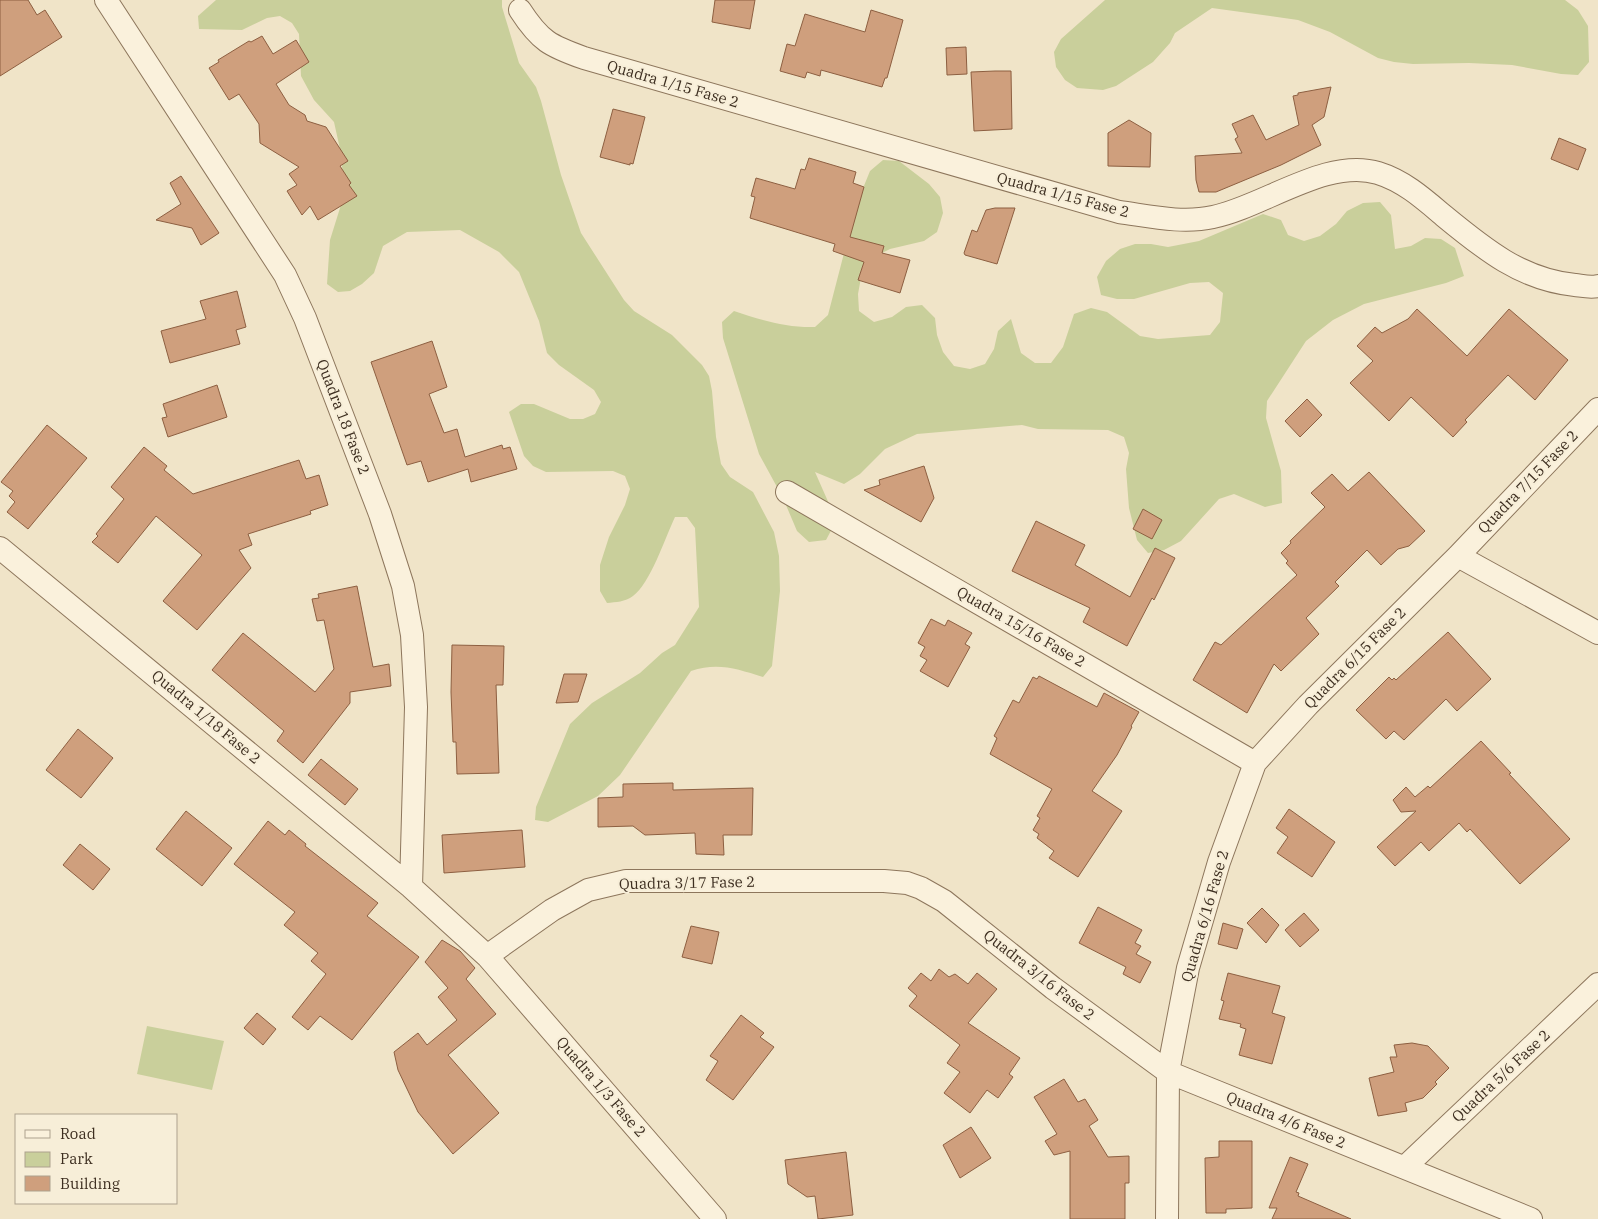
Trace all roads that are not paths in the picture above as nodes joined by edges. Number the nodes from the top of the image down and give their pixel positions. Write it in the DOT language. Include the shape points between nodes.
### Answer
graph roads {
  1 [pos="106,0"];
  2 [pos="520,10"];
  3 [pos="1598,286"];
  4 [pos="1598,409"];
  5 [pos="787,492"];
  6 [pos="0,548"];
  7 [pos="1458,556"];
  8 [pos="1598,633"];
  9 [pos="1255,763"];
  10 [pos="907,883"];
  11 [pos="411,887"];
  12 [pos="487,956"];
  13 [pos="1598,984"];
  14 [pos="1168,1072"];
  15 [pos="1405,1167"];
  16 [pos="715,1219"];
  17 [pos="1167,1219"];
  18 [pos="1531,1219"];
  1 -- 11 [label="street, Quadra 18 Fase 2" via="285,275 305,318 380,514 403,586 412,636 416,707"];
  2 -- 3 [label="street, Quadra 1/15 Fase 2" via="549,44 584,58 1119,212 1194,220 1212,218 1325,174 1364,170 1377,173 1418,194 1486,250 1522,271 1556,284"];
  4 -- 7 [label="street, Quadra 7/15 Fase 2"];
  5 -- 9 [label="street, Quadra 15/16 Fase 2"];
  6 -- 11 [label="street, Quadra 1/18 Fase 2"];
  7 -- 8 [label="street"];
  7 -- 9 [label="street, Quadra 6/15 Fase 2" via="1308,705"];
  9 -- 14 [label="street, Quadra 6/16 Fase 2" via="1219,862 1188,968"];
  10 -- 12 [label="street, Quadra 3/17 Fase 2" via="626,881 588,890 552,910"];
  10 -- 14 [label="street, Quadra 3/16 Fase 2" via="944,901 1053,988"];
  11 -- 12 [label="street, Quadra 1/18 Fase 2"];
  12 -- 16 [label="street, Quadra 1/3 Fase 2"];
  13 -- 15 [label="street, Quadra 5/6 Fase 2"];
  14 -- 15 [label="street, Quadra 4/6 Fase 2"];
  14 -- 17 [label="street, Quadra 6/16 Fase 2"];
  15 -- 18 [label="street, Quadra 4/6 Fase 2"];
}
